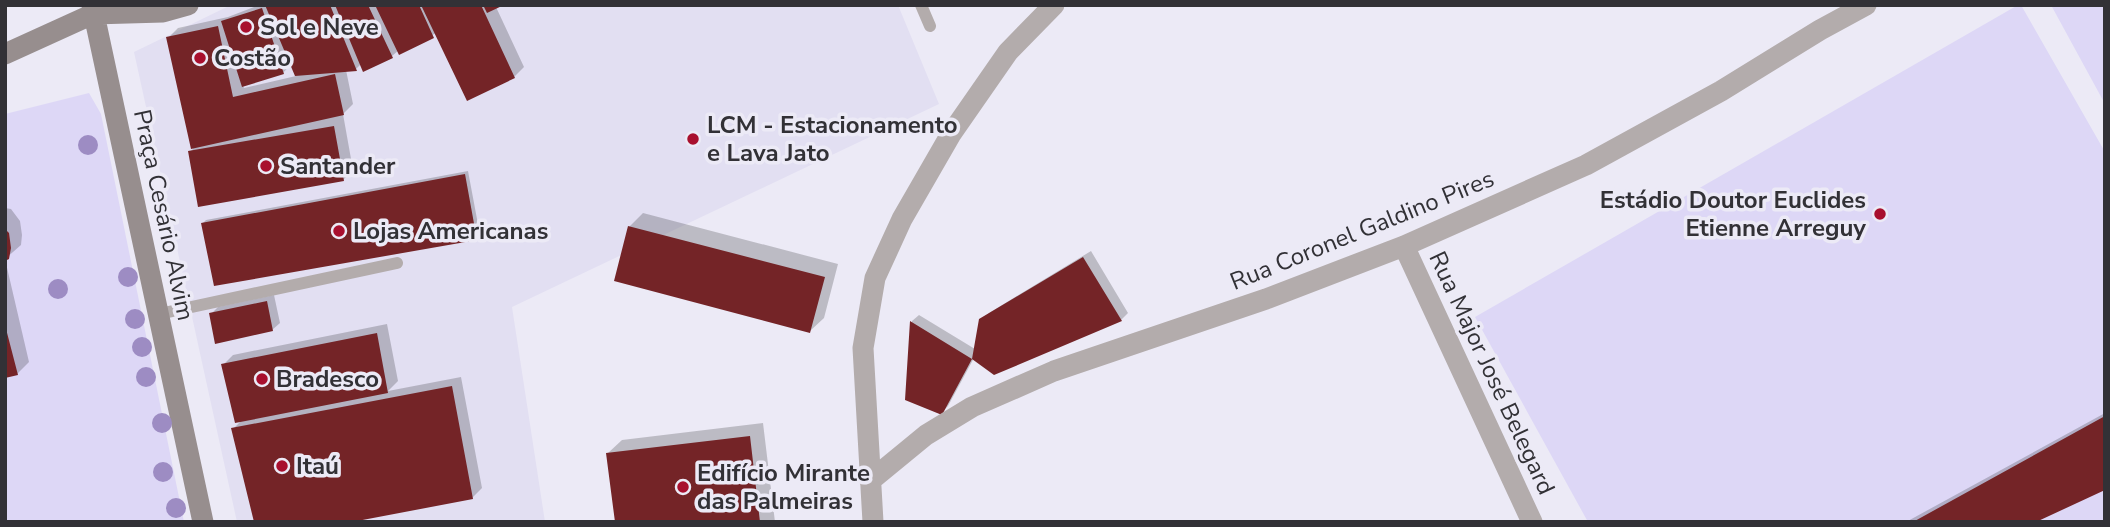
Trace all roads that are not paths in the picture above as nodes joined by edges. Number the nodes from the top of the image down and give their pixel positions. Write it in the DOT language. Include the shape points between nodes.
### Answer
graph roads {
  1 [pos="188,5"];
  2 [pos="921,5"];
  3 [pos="1054,5"];
  4 [pos="1867,5"];
  5 [pos="96,8"];
  6 [pos="930,26"];
  7 [pos="5,54"];
  8 [pos="1404,246"];
  9 [pos="397,263"];
  10 [pos="159,314"];
  11 [pos="870,481"];
  12 [pos="203,522"];
  13 [pos="873,522"];
  14 [pos="1532,522"];
  1 -- 5 [label="main road" via="163,12"];
  2 -- 6 [label="lane"];
  3 -- 11 [label="street" via="1008,52 951,134 902,219 875,278 863,348"];
  4 -- 8 [label="street, Rua Coronel Galdino Pires" via="1586,166"];
  5 -- 7 [label="main road"];
  5 -- 10 [label="main road, Praça Cesário Alvim"];
  8 -- 11 [label="street, Rua Coronel Galdino Pires" via="1007,391 926,435"];
  8 -- 14 [label="street, Rua Major José Belegard"];
  9 -- 10 [label="lane"];
  10 -- 12 [label="main road, Praça Cesário Alvim"];
  11 -- 13 [label="street"];
}
